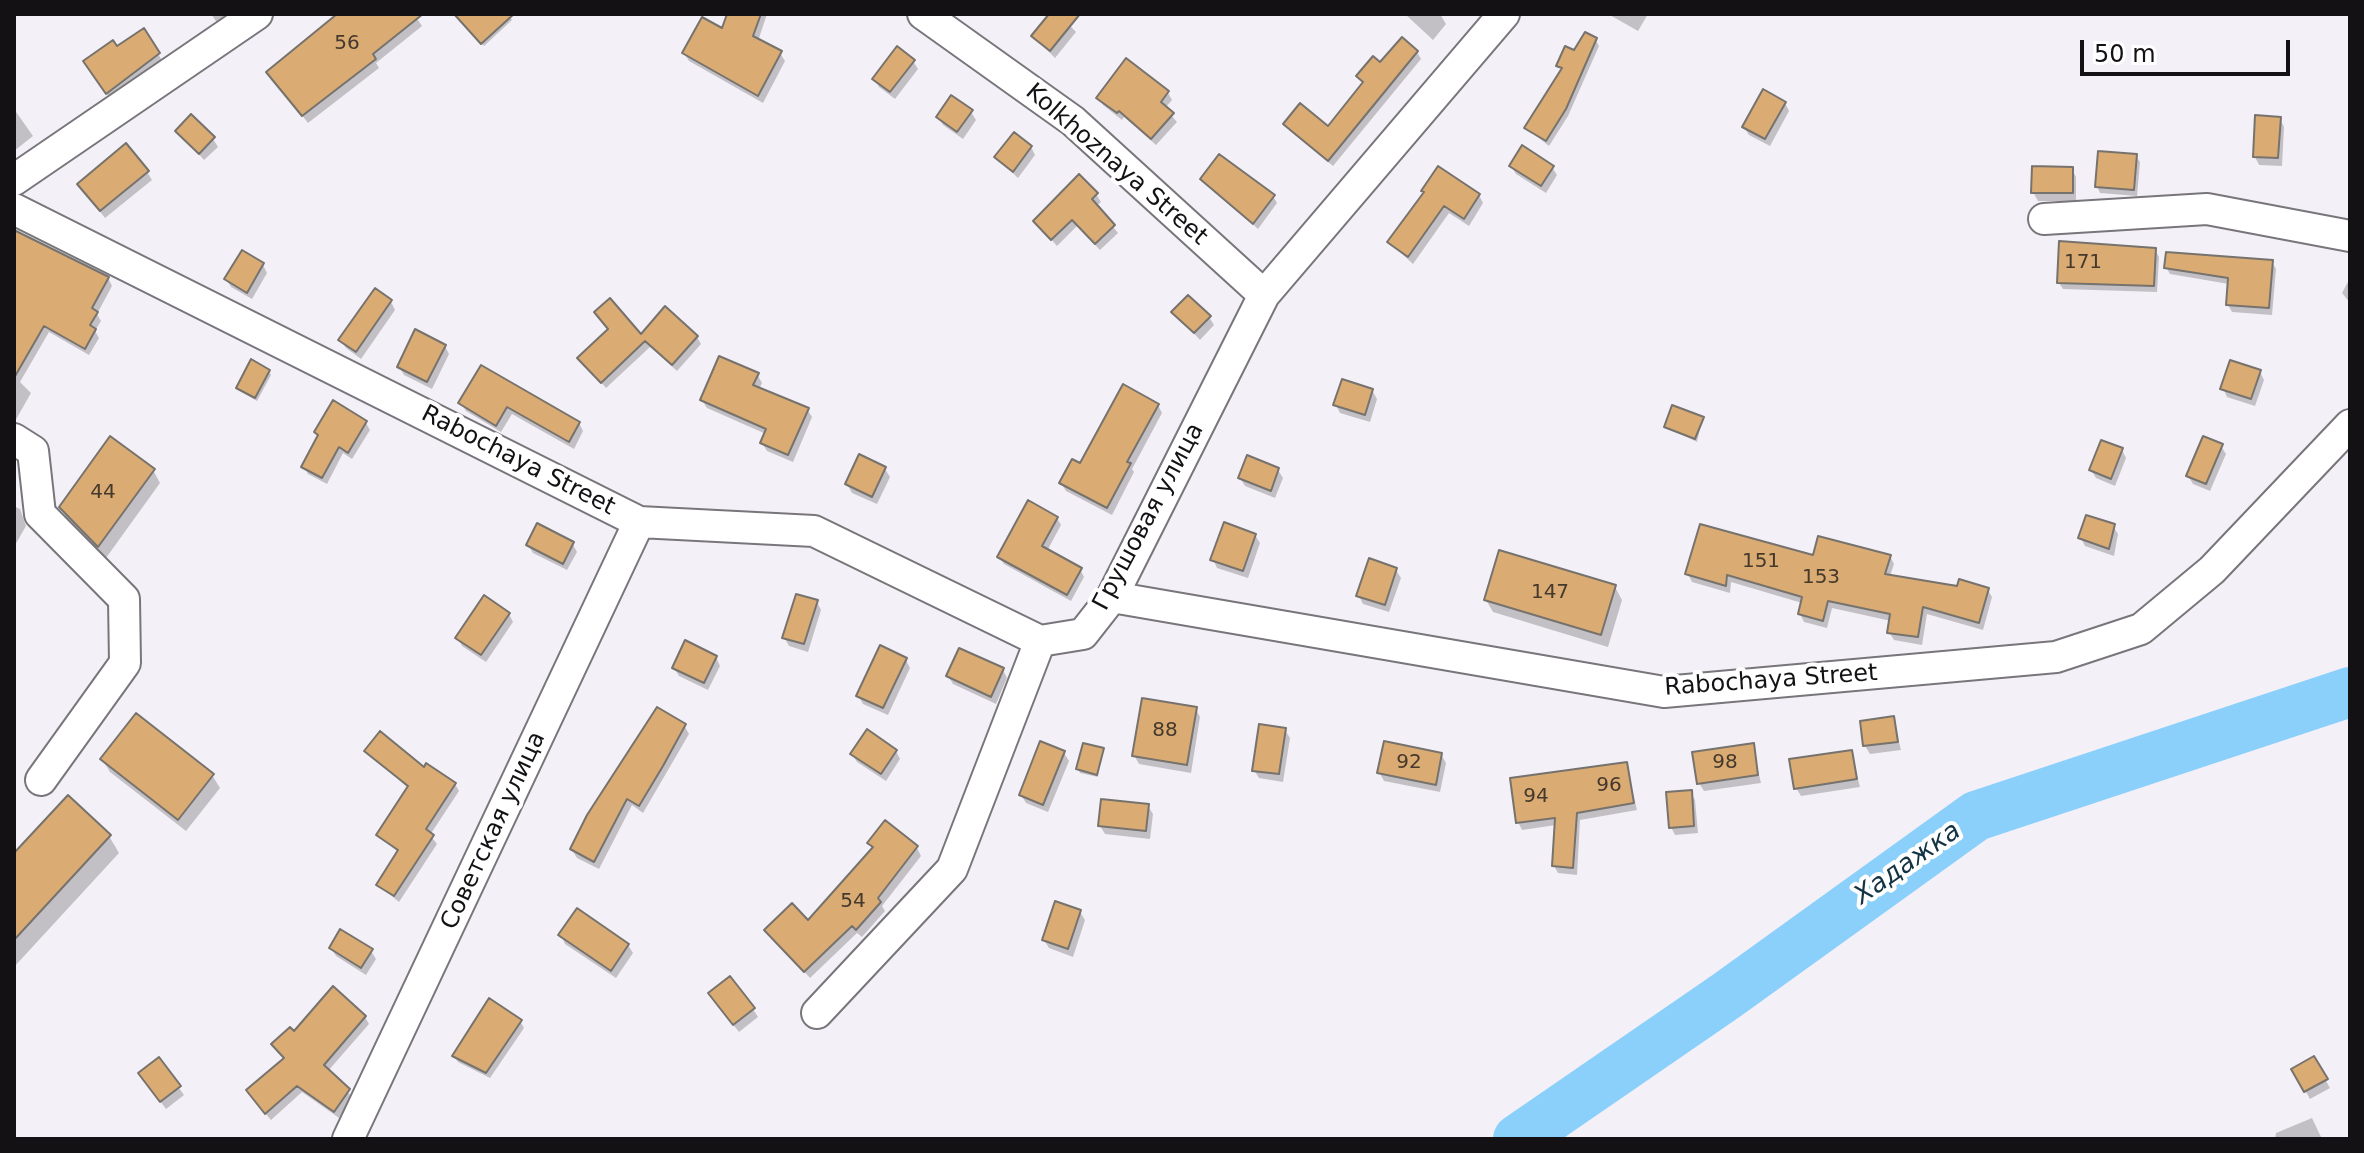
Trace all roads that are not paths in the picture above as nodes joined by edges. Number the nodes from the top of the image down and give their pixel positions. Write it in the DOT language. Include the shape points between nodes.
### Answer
graph roads {
  1 [pos="257,14"];
  2 [pos="923,14"];
  3 [pos="1504,14"];
  4 [pos="14,180"];
  5 [pos="14,209"];
  6 [pos="2044,219"];
  7 [pos="2350,236"];
  8 [pos="1264,295"];
  9 [pos="2350,425"];
  10 [pos="14,439"];
  11 [pos="639,522"];
  12 [pos="1112,597"];
  13 [pos="1040,641"];
  14 [pos="41,780"];
  15 [pos="817,1013"];
  16 [pos="348,1139"];
  1 -- 4 [label="street"];
  2 -- 8 [label="street, Kolkhoznaya Street" via="1073,121"];
  3 -- 8 [label="street, Грушовая улица"];
  5 -- 11 [label="street, Rabochaya Street"];
  6 -- 7 [label="street" via="2207,209"];
  8 -- 12 [label="street, Грушовая улица"];
  9 -- 12 [label="street, Rabochaya Street" via="2212,570 2141,629 2056,657 1664,692"];
  10 -- 14 [label="street" via="33,451 40,514 124,599 125,663"];
  11 -- 13 [label="street, Rabochaya Street" via="814,531"];
  11 -- 16 [label="street, Советская улица"];
  12 -- 13 [label="street, Грушовая улица" via="1083,634"];
  13 -- 15 [label="street" via="952,869"];
}
